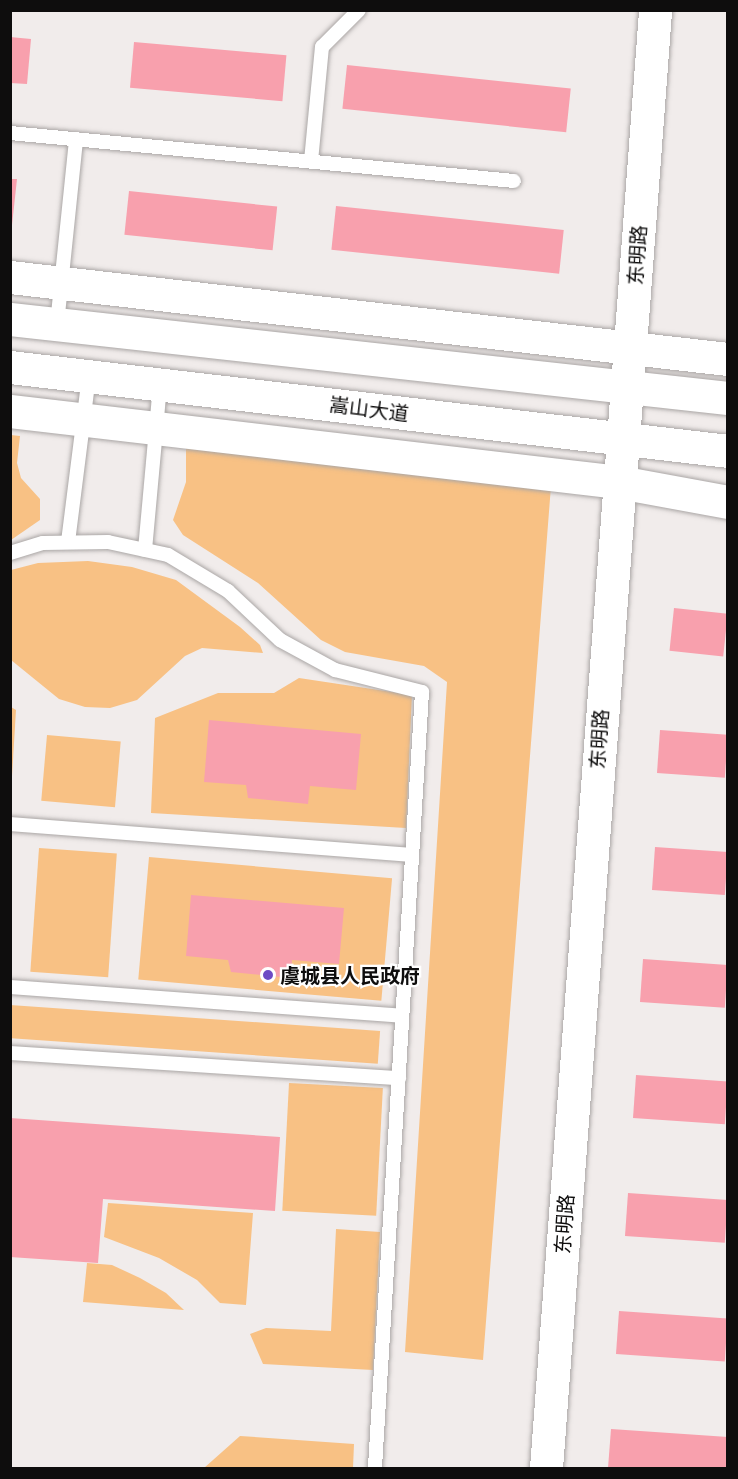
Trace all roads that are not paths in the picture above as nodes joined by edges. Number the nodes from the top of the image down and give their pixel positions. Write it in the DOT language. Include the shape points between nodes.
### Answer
graph roads {
  1 [pos="359,10"];
  2 [pos="656,10"];
  3 [pos="10,133"];
  4 [pos="75,139"];
  5 [pos="311,161"];
  6 [pos="514,181"];
  7 [pos="10,277"];
  8 [pos="61,283"];
  9 [pos="10,319"];
  10 [pos="57,324"];
  11 [pos="630,348"];
  12 [pos="728,359"];
  13 [pos="10,367"];
  14 [pos="89,376"];
  15 [pos="160,385"];
  16 [pos="625,387"];
  17 [pos="728,398"];
  18 [pos="10,411"];
  19 [pos="84,418"];
  20 [pos="156,427"];
  21 [pos="620,438"];
  22 [pos="728,451"];
  23 [pos="619,482"];
  24 [pos="728,502"];
  25 [pos="68,542"];
  26 [pos="145,550"];
  27 [pos="10,553"];
  28 [pos="10,824"];
  29 [pos="412,855"];
  30 [pos="10,987"];
  31 [pos="402,1016"];
  32 [pos="10,1053"];
  33 [pos="399,1078"];
  34 [pos="375,1468"];
  35 [pos="546,1468"];
  1 -- 5 [label="lane" via="322,47"];
  2 -- 11 [label="main road, 东明路"];
  3 -- 4 [label="lane"];
  4 -- 5 [label="lane"];
  4 -- 8 [label="lane"];
  5 -- 6 [label="lane"];
  7 -- 8 [label="main road"];
  8 -- 10 [label="lane"];
  8 -- 11 [label="main road"];
  9 -- 10 [label="main road"];
  10 -- 16 [label="main road"];
  11 -- 12 [label="main road"];
  11 -- 16 [label="main road, 东明路"];
  13 -- 14 [label="main road, 嵩山大道"];
  14 -- 15 [label="main road, 嵩山大道"];
  14 -- 19 [label="lane"];
  15 -- 20 [label="lane"];
  15 -- 21 [label="main road, 嵩山大道"];
  16 -- 17 [label="main road"];
  16 -- 21 [label="main road, 东明路"];
  18 -- 19 [label="main road"];
  19 -- 20 [label="main road"];
  19 -- 25 [label="lane"];
  20 -- 23 [label="main road"];
  20 -- 26 [label="lane"];
  21 -- 22 [label="main road, 嵩山大道"];
  21 -- 23 [label="main road, 东明路"];
  23 -- 24 [label="main road"];
  23 -- 35 [label="main road, 东明路"];
  25 -- 26 [label="lane" via="108,542"];
  25 -- 27 [label="lane" via="43,543"];
  26 -- 29 [label="lane" via="168,555 228,591 280,640 335,670 422,692"];
  28 -- 29 [label="lane"];
  29 -- 31 [label="lane"];
  30 -- 31 [label="lane"];
  31 -- 33 [label="lane"];
  32 -- 33 [label="lane"];
  33 -- 34 [label="lane"];
}
